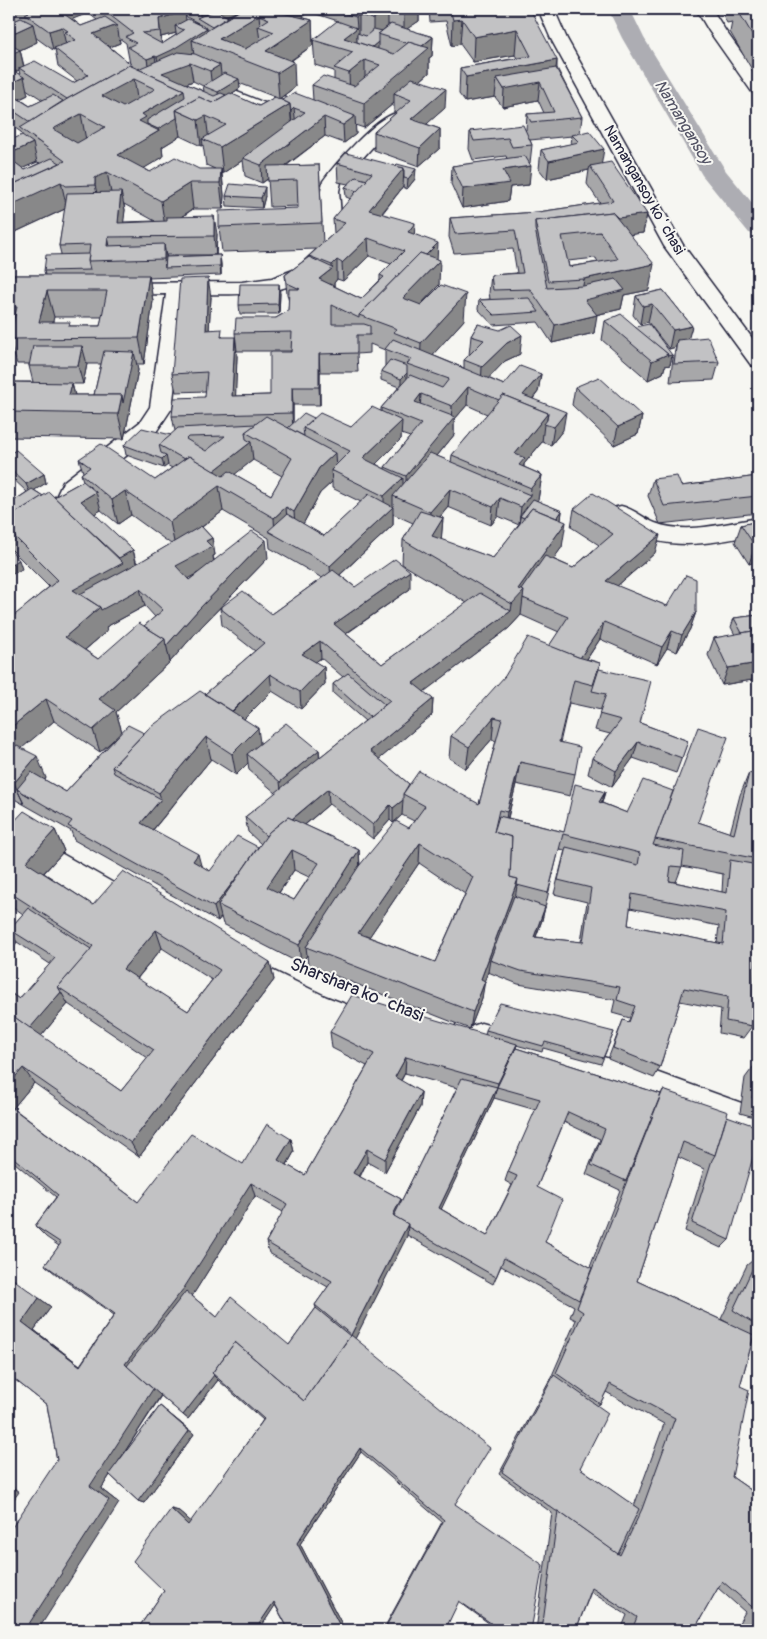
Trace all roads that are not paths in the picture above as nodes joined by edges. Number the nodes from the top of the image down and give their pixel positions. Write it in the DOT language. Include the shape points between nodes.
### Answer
graph roads {
  1 [pos="546,9"];
  2 [pos="704,9"];
  3 [pos="202,54"];
  4 [pos="758,88"];
  5 [pos="396,118"];
  6 [pos="326,119"];
  7 [pos="177,288"];
  8 [pos="98,289"];
  9 [pos="758,360"];
  10 [pos="615,511"];
  11 [pos="758,526"];
  12 [pos="9,540"];
  13 [pos="19,822"];
  14 [pos="758,1125"];
  1 -- 9 [label="street, Namangansoy koʻchasi" via="559,40 674,246"];
  2 -- 4 [label="street" via="725,31"];
  3 -- 6 [label="street" via="187,64"];
  5 -- 7 [label="street" via="363,133 332,181 332,247 317,262 292,279 267,286"];
  7 -- 8 [label="street"];
  7 -- 12 [label="street" via="161,408 148,427 71,488 69,496 54,512"];
  10 -- 11 [label="street" via="653,531 685,537"];
  13 -- 14 [label="street, Sharshara koʻchasi" via="246,942 337,985 458,1031 652,1086"];
}
